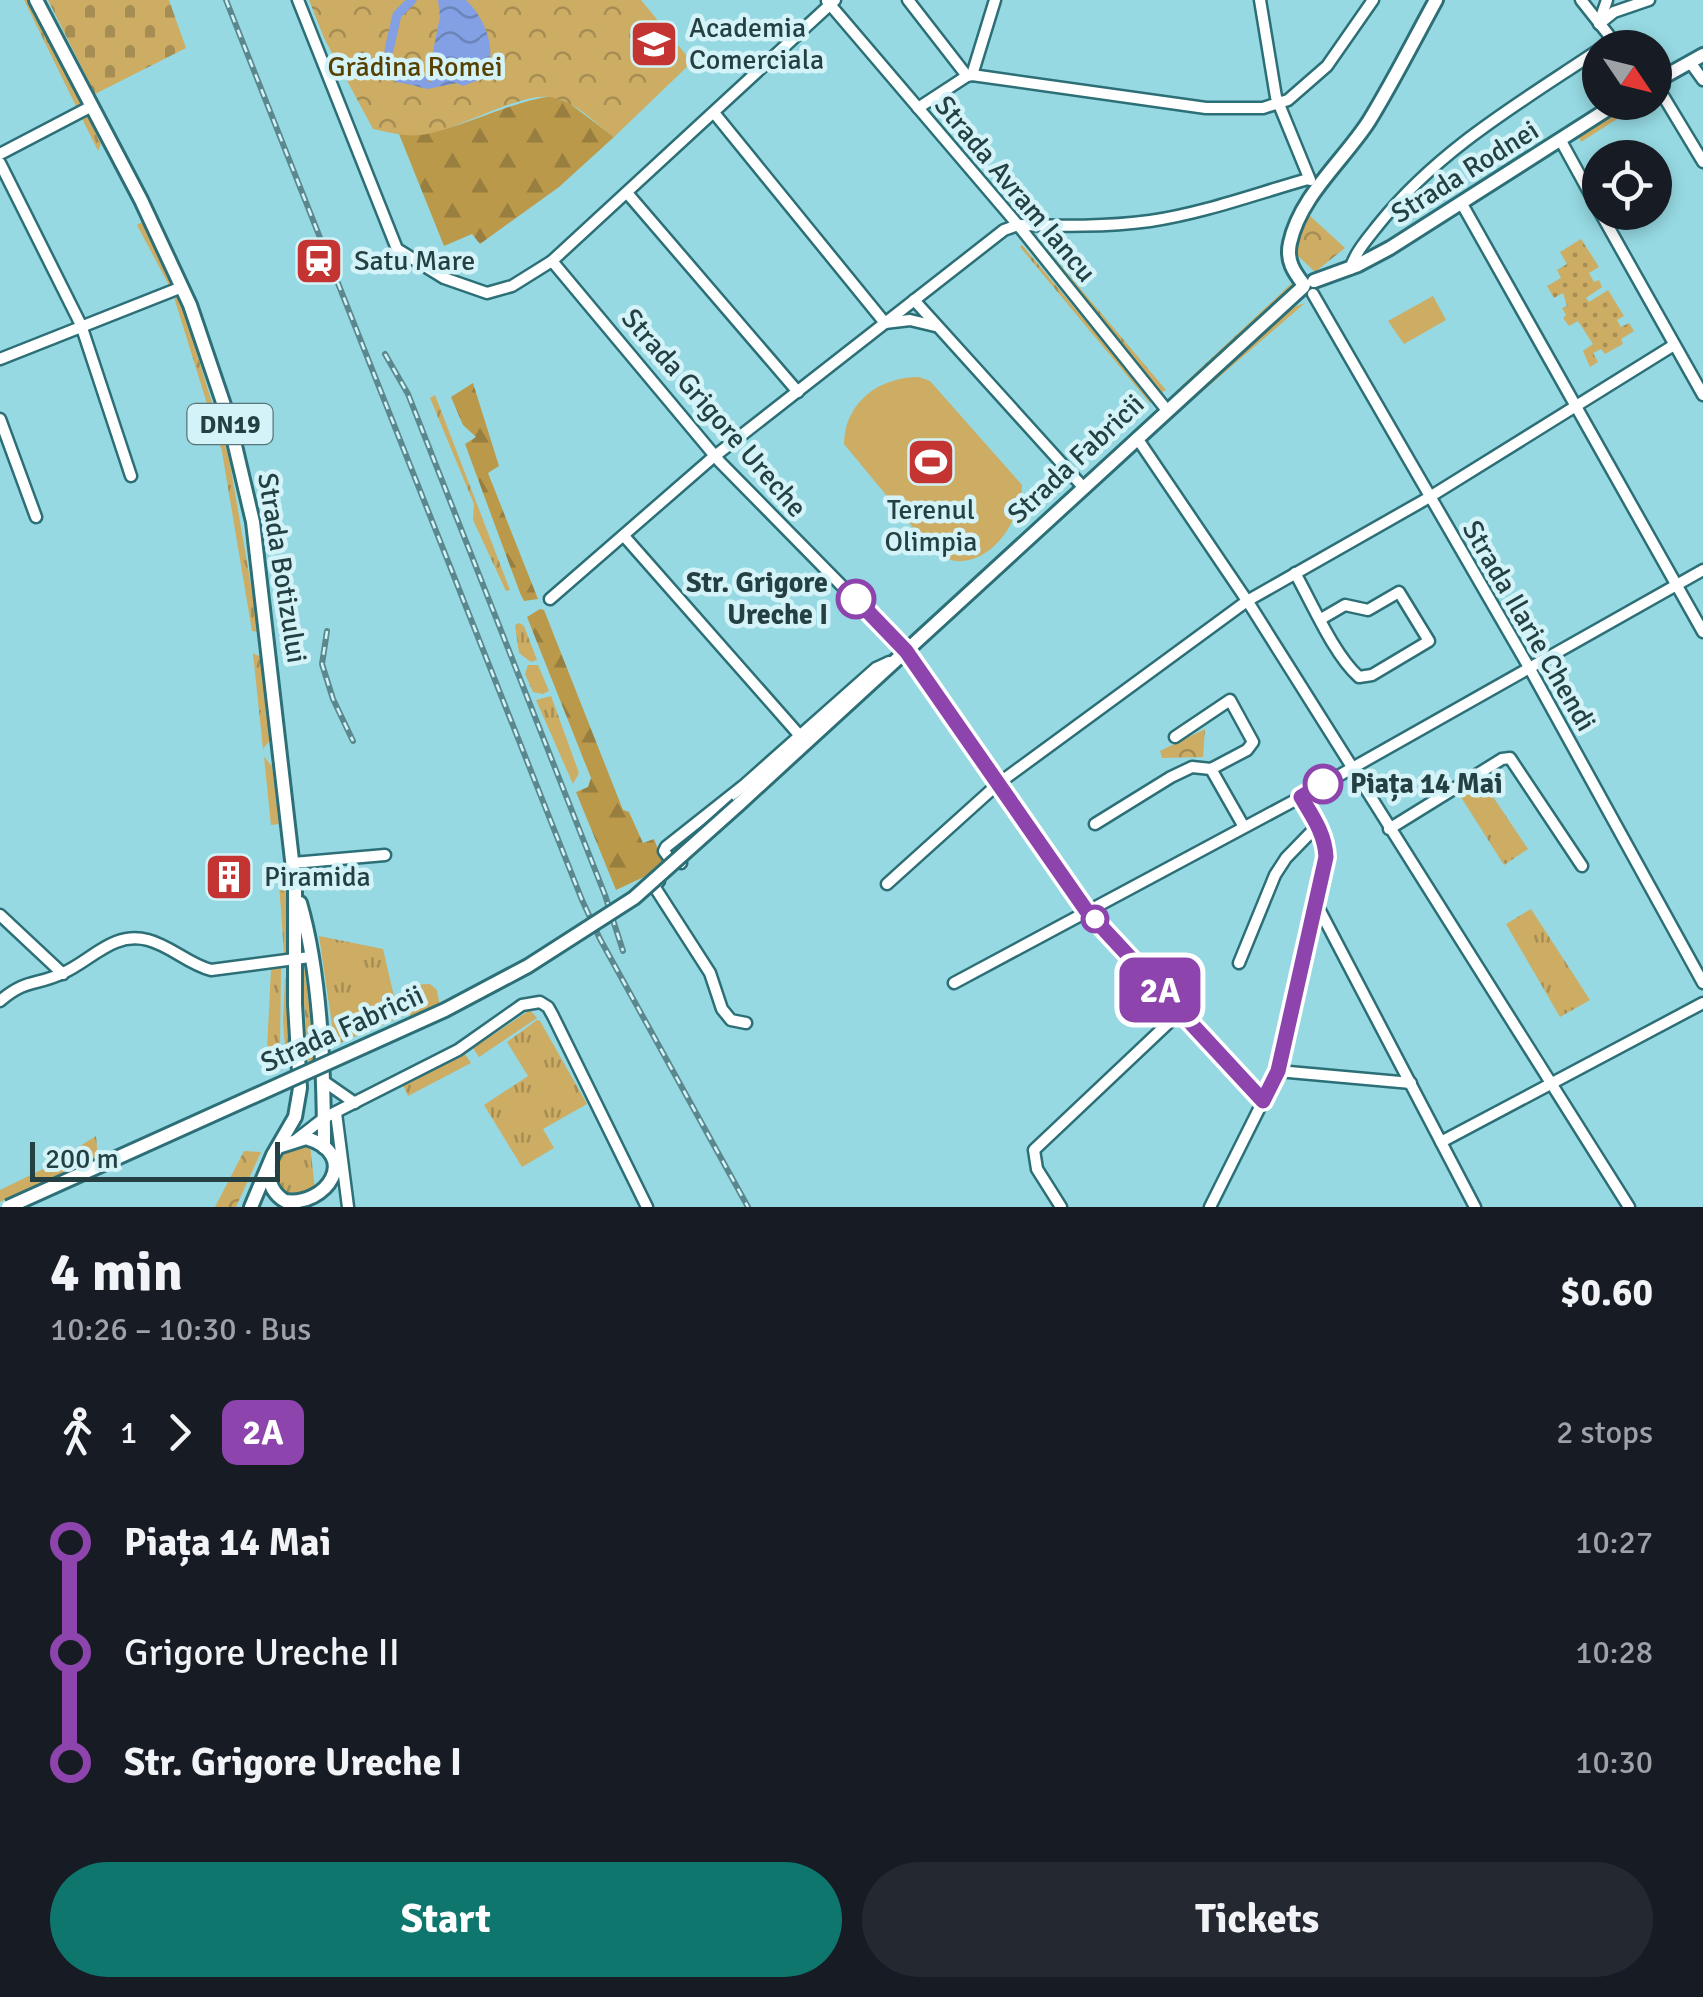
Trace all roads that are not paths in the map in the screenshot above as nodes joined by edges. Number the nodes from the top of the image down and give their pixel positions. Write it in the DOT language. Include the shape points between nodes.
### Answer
graph roads {
  1 [pos="36,0"];
  2 [pos="298,0"];
  3 [pos="908,0"];
  4 [pos="995,0"];
  5 [pos="1260,0"];
  6 [pos="1373,0"];
  7 [pos="1436,0"];
  8 [pos="1581,0"];
  9 [pos="1607,0"];
  10 [pos="1649,0"];
  11 [pos="830,2"];
  12 [pos="1598,24"];
  13 [pos="1602,30"];
  14 [pos="1696,58"];
  15 [pos="1582,65"];
  16 [pos="1672,73"];
  17 [pos="969,76"];
  18 [pos="1703,80"];
  19 [pos="1278,104"];
  20 [pos="90,106"];
  21 [pos="918,108"];
  22 [pos="1672,109"];
  23 [pos="715,114"];
  24 [pos="1592,120"];
  25 [pos="1562,140"];
  26 [pos="0,154"];
  27 [pos="1703,162"];
  28 [pos="0,163"];
  29 [pos="1582,178"];
  30 [pos="1313,183"];
  31 [pos="628,194"];
  32 [pos="1462,204"];
  33 [pos="1018,225"];
  34 [pos="1610,230"];
  35 [pos="552,260"];
  36 [pos="1350,269"];
  37 [pos="182,287"];
  38 [pos="1307,288"];
  39 [pos="914,300"];
  40 [pos="885,323"];
  41 [pos="81,325"];
  42 [pos="935,326"];
  43 [pos="1674,345"];
  44 [pos="0,358"];
  45 [pos="798,392"];
  46 [pos="1703,395"];
  47 [pos="1577,406"];
  48 [pos="1166,410"];
  49 [pos="0,419"];
  50 [pos="1137,438"];
  51 [pos="716,455"];
  52 [pos="130,476"];
  53 [pos="1083,487"];
  54 [pos="1428,498"];
  55 [pos="36,517"];
  56 [pos="624,536"];
  57 [pos="1703,570"];
  58 [pos="1295,572"];
  59 [pos="1676,585"];
  60 [pos="550,598"];
  61 [pos="1247,601"];
  62 [pos="1322,619"];
  63 [pos="1703,632"];
  64 [pos="906,651"];
  65 [pos="892,661"];
  66 [pos="1530,669"];
  67 [pos="1175,736"];
  68 [pos="800,737"];
  69 [pos="1350,767"];
  70 [pos="1211,769"];
  71 [pos="999,783"];
  72 [pos="1301,797"];
  73 [pos="1095,824"];
  74 [pos="1318,825"];
  75 [pos="1244,827"];
  76 [pos="1389,829"];
  77 [pos="385,855"];
  78 [pos="293,863"];
  79 [pos="682,863"];
  80 [pos="1582,866"];
  81 [pos="887,884"];
  82 [pos="1317,904"];
  83 [pos="1086,910"];
  84 [pos="0,915"];
  85 [pos="304,958"];
  86 [pos="1239,962"];
  87 [pos="62,974"];
  88 [pos="954,983"];
  89 [pos="1703,983"];
  90 [pos="0,1001"];
  91 [pos="1703,1002"];
  92 [pos="1180,1012"];
  93 [pos="746,1023"];
  94 [pos="1278,1071"];
  95 [pos="322,1080"];
  96 [pos="1550,1082"];
  97 [pos="1411,1083"];
  98 [pos="1263,1101"];
  99 [pos="355,1104"];
  100 [pos="330,1115"];
  101 [pos="297,1138"];
  102 [pos="1441,1142"];
  103 [pos="279,1147"];
  104 [pos="324,1147"];
  105 [pos="269,1164"];
  106 [pos="332,1185"];
  107 [pos="286,1204"];
  108 [pos="8,1207"];
  109 [pos="251,1207"];
  110 [pos="336,1207"];
  111 [pos="348,1207"];
  112 [pos="647,1207"];
  113 [pos="1062,1207"];
  114 [pos="1210,1207"];
  115 [pos="1474,1207"];
  116 [pos="1629,1207"];
  1 -- 20 [label="main road, Strada Botizului / DN19"];
  2 -- 35 [label="street" via="397,249 444,278 487,293 512,286"];
  3 -- 17 [label="street"];
  4 -- 17 [label="street"];
  5 -- 19 [label="street"];
  6 -- 19 [label="street" via="1327,66"];
  7 -- 30 [label="main road" via="1369,121"];
  8 -- 12 [label="street"];
  9 -- 12 [label="street"];
  10 -- 12 [label="street"];
  11 -- 21 [label="street, Strada Avram Iancu"];
  11 -- 23 [label="street"];
  12 -- 13 [label="street"];
  14 -- 16 [label="main road"];
  14 -- 18 [label="street"];
  15 -- 36 [label="street" via="1439,159 1395,204"];
  17 -- 19 [label="street" via="1206,108"];
  17 -- 21 [label="street"];
  19 -- 30 [label="street"];
  20 -- 26 [label="street"];
  20 -- 37 [label="main road, Strada Botizului / DN19"];
  21 -- 33 [label="street, Strada Avram Iancu"];
  22 -- 27 [label="street"];
  23 -- 31 [label="street"];
  23 -- 40 [label="street"];
  24 -- 25 [label="main road, Strada Rodnei"];
  25 -- 29 [label="street"];
  25 -- 32 [label="main road, Strada Rodnei"];
  28 -- 41 [label="street"];
  30 -- 33 [label="street" via="1119,225"];
  30 -- 38 [label="main road" via="1292,235 1290,262"];
  31 -- 35 [label="street"];
  31 -- 45 [label="street"];
  32 -- 36 [label="main road, Strada Rodnei"];
  32 -- 47 [label="street"];
  33 -- 39 [label="street"];
  33 -- 48 [label="street, Strada Avram Iancu"];
  34 -- 43 [label="street"];
  35 -- 51 [label="street, Strada Grigore Ureche"];
  36 -- 38 [label="main road, Strada Rodnei"];
  37 -- 41 [label="street"];
  37 -- 78 [label="main road, Strada Botizului / DN19" via="208,350 254,522"];
  38 -- 48 [label="main road, Strada Fabricii"];
  38 -- 54 [label="street, Strada Ilarie Chendi"];
  39 -- 40 [label="street"];
  39 -- 42 [label="street"];
  40 -- 42 [label="street"];
  40 -- 45 [label="street"];
  41 -- 44 [label="street"];
  41 -- 52 [label="street"];
  42 -- 53 [label="street"];
  43 -- 46 [label="street"];
  43 -- 47 [label="street"];
  45 -- 51 [label="street"];
  47 -- 54 [label="street"];
  47 -- 59 [label="street"];
  48 -- 50 [label="main road, Strada Fabricii"];
  49 -- 55 [label="street"];
  50 -- 53 [label="main road, Strada Fabricii"];
  50 -- 61 [label="street"];
  51 -- 56 [label="street"];
  51 -- 64 [label="street, Strada Grigore Ureche"];
  53 -- 64 [label="main road, Strada Fabricii"];
  54 -- 58 [label="street"];
  54 -- 66 [label="street, Strada Ilarie Chendi"];
  56 -- 60 [label="street"];
  56 -- 68 [label="street"];
  57 -- 59 [label="street"];
  58 -- 61 [label="street"];
  58 -- 62 [label="street"];
  59 -- 63 [label="street"];
  59 -- 66 [label="street"];
  61 -- 69 [label="street"];
  61 -- 71 [label="street"];
  62 -- 62 [label="street" via="1360,676 1428,641 1398,592 1368,610 1350,604"];
  64 -- 65 [label="main road, Strada Fabricii"];
  64 -- 71 [label="street, Strada Grigore Ureche"];
  65 -- 68 [label="street, Strada Fabricii"];
  65 -- 79 [label="street, Strada Fabricii" via="885,678"];
  65 -- 108 [label="main road, Strada Fabricii, bridge" via="634,898 528,966 445,1010"];
  66 -- 69 [label="street"];
  66 -- 89 [label="street, Strada Ilarie Chendi"];
  67 -- 70 [label="street" via="1230,700 1253,742"];
  68 -- 79 [label="street, Strada Fabricii" via="666,846 671,862"];
  69 -- 72 [label="street"];
  69 -- 76 [label="street"];
  70 -- 73 [label="street" via="1192,767"];
  70 -- 75 [label="street"];
  71 -- 81 [label="street"];
  71 -- 83 [label="street, Strada Grigore Ureche"];
  72 -- 74 [label="street"];
  72 -- 75 [label="street"];
  74 -- 82 [label="street" via="1326,857"];
  74 -- 86 [label="street" via="1274,875"];
  75 -- 83 [label="street"];
  76 -- 80 [label="street" via="1510,758"];
  76 -- 96 [label="street"];
  77 -- 78 [label="street"];
  78 -- 85 [label="main road, Strada Botizului / DN19"];
  79 -- 93 [label="street" via="654,886 710,974 722,1008 731,1020"];
  82 -- 94 [label="street"];
  82 -- 97 [label="street"];
  83 -- 88 [label="street"];
  83 -- 92 [label="street, Strada Grigore Ureche"];
  84 -- 87 [label="street"];
  85 -- 87 [label="street" via="211,970 154,942 127,938"];
  85 -- 95 [label="main road, Strada Botizului / DN19"];
  85 -- 103 [label="main road, Strada Botizului / DN19" via="295,1004 299,1103"];
  87 -- 90 [label="street" via="19,985"];
  91 -- 96 [label="street"];
  92 -- 98 [label="street, Strada Grigore Ureche"];
  92 -- 113 [label="street" via="1034,1150 1037,1168"];
  94 -- 97 [label="street"];
  94 -- 98 [label="street"];
  95 -- 99 [label="street, Strada Fabricii"];
  95 -- 100 [label="main road, Strada Botizului / DN19"];
  96 -- 102 [label="street"];
  96 -- 116 [label="street"];
  97 -- 102 [label="street"];
  98 -- 114 [label="street"];
  99 -- 100 [label="street"];
  99 -- 112 [label="street" via="458,1050 522,1005 540,1002 554,1016"];
  100 -- 101 [label="street"];
  100 -- 104 [label="main road, Strada Botizului / DN19"];
  100 -- 111 [label="street"];
  101 -- 103 [label="main road"];
  101 -- 104 [label="main road"];
  102 -- 115 [label="street"];
  103 -- 105 [label="main road, Strada Botizului / DN19"];
  104 -- 106 [label="main road, Strada Botizului / DN19" via="334,1164"];
  105 -- 107 [label="main road" via="270,1184"];
  105 -- 109 [label="main road, Strada Botizului"];
  106 -- 107 [label="main road" via="313,1204"];
  106 -- 110 [label="main road, Strada Botizului / DN19"];
}
